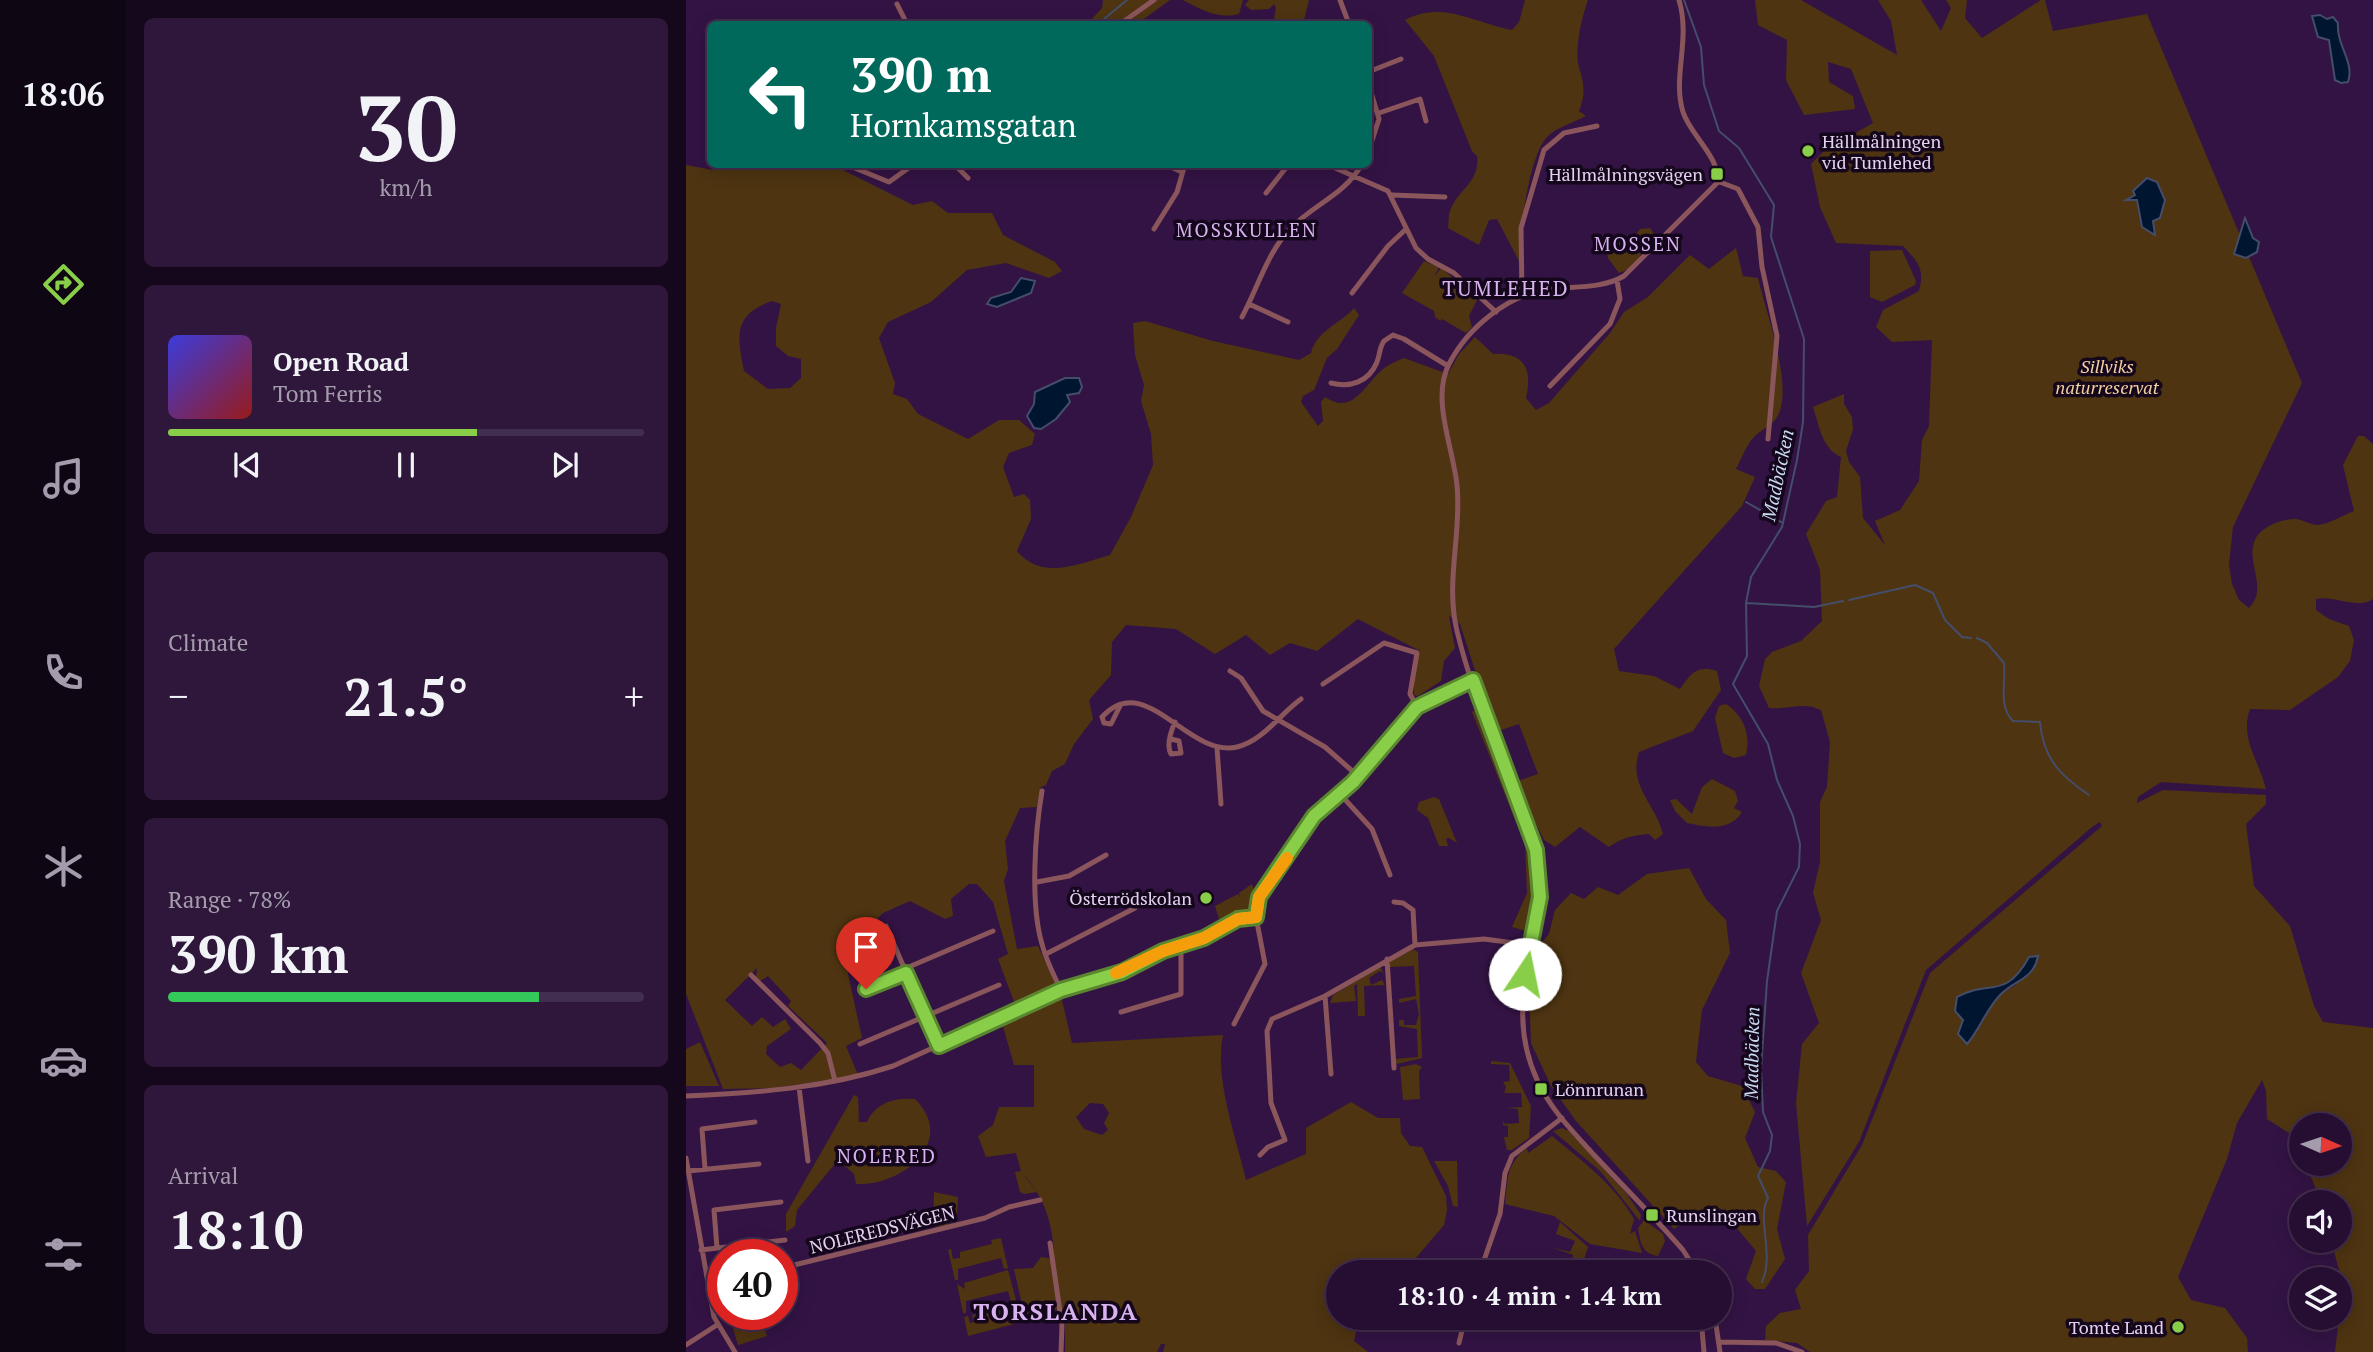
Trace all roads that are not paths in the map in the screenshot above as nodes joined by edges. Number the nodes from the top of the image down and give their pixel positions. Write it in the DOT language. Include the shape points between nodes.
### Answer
graph roads {
  1 [pos="1154,0"];
  2 [pos="1340,0"];
  3 [pos="1679,0"];
  4 [pos="897,4"];
  5 [pos="906,21"];
  6 [pos="1124,21"];
  7 [pos="1348,21"];
  8 [pos="1401,59"];
  9 [pos="1372,70"];
  10 [pos="1372,93"];
  11 [pos="1372,111"];
  12 [pos="1379,112"];
  13 [pos="1426,121"];
  14 [pos="1597,125"];
  15 [pos="1372,144"];
  16 [pos="855,168"];
  17 [pos="908,168"];
  18 [pos="958,168"];
  19 [pos="1172,168"];
  20 [pos="1184,168"];
  21 [pos="1286,168"];
  22 [pos="1334,168"];
  23 [pos="1360,168"];
  24 [pos="1182,173"];
  25 [pos="968,178"];
  26 [pos="1354,178"];
  27 [pos="1717,181"];
  28 [pos="1266,193"];
  29 [pos="1392,195"];
  30 [pos="1445,198"];
  31 [pos="1154,229"];
  32 [pos="1405,230"];
  33 [pos="1616,280"];
  34 [pos="1352,293"];
  35 [pos="1522,295"];
  36 [pos="1249,304"];
  37 [pos="1496,312"];
  38 [pos="1242,317"];
  39 [pos="1288,322"];
  40 [pos="1448,366"];
  41 [pos="1331,383"];
  42 [pos="1550,386"];
  43 [pos="1769,439"];
  44 [pos="1230,671"];
  45 [pos="1473,680"];
  46 [pos="1323,684"];
  47 [pos="1301,699"];
  48 [pos="1120,706"];
  49 [pos="1417,707"];
  50 [pos="1277,720"];
  51 [pos="1175,722"];
  52 [pos="1171,739"];
  53 [pos="1217,748"];
  54 [pos="1358,776"];
  55 [pos="1042,790"];
  56 [pos="1340,794"];
  57 [pos="1221,804"];
  58 [pos="1106,855"];
  59 [pos="1390,874"];
  60 [pos="1037,882"];
  61 [pos="1394,902"];
  62 [pos="1135,908"];
  63 [pos="1256,917"];
  64 [pos="886,926"];
  65 [pos="993,931"];
  66 [pos="1181,945"];
  67 [pos="1415,945"];
  68 [pos="1530,945"];
  69 [pos="1045,954"];
  70 [pos="1387,959"];
  71 [pos="905,971"];
  72 [pos="751,975"];
  73 [pos="999,985"];
  74 [pos="866,989"];
  75 [pos="1061,990"];
  76 [pos="1325,996"];
  77 [pos="1121,1012"];
  78 [pos="925,1017"];
  79 [pos="1234,1024"];
  80 [pos="860,1044"];
  81 [pos="939,1046"];
  82 [pos="1394,1068"];
  83 [pos="1331,1074"];
  84 [pos="835,1082"];
  85 [pos="799,1087"];
  86 [pos="686,1096"];
  87 [pos="1562,1118"];
  88 [pos="755,1122"];
  89 [pos="1260,1155"];
  90 [pos="686,1158"];
  91 [pos="808,1161"];
  92 [pos="760,1164"];
  93 [pos="705,1169"];
  94 [pos="688,1171"];
  95 [pos="1040,1200"];
  96 [pos="781,1202"];
  97 [pos="716,1239"];
  98 [pos="1050,1243"];
  99 [pos="707,1249"];
  100 [pos="701,1250"];
  101 [pos="1484,1260"];
  102 [pos="1690,1260"];
  103 [pos="798,1264"];
  104 [pos="707,1281"];
  105 [pos="709,1330"];
  106 [pos="721,1330"];
  107 [pos="1462,1330"];
  108 [pos="1702,1330"];
  109 [pos="1718,1330"];
  110 [pos="1720,1342"];
  111 [pos="1459,1343"];
  112 [pos="686,1345"];
  113 [pos="736,1352"];
  114 [pos="1061,1352"];
  115 [pos="1704,1352"];
  116 [pos="1720,1352"];
  117 [pos="1802,1352"];
  1 -- 6 [label="street"];
  2 -- 7 [label="street"];
  3 -- 27 [label="street" via="1685,32 1681,108 1716,169"];
  4 -- 5 [label="street"];
  8 -- 9 [label="street"];
  10 -- 12 [label="street"];
  11 -- 12 [label="street"];
  12 -- 13 [label="street" via="1420,99"];
  12 -- 15 [label="street"];
  14 -- 35 [label="street" via="1564,133 1544,150 1521,228"];
  16 -- 17 [label="street" via="889,182"];
  18 -- 25 [label="street"];
  19 -- 24 [label="street"];
  20 -- 24 [label="street"];
  21 -- 28 [label="street"];
  22 -- 26 [label="street"];
  23 -- 26 [label="street"];
  24 -- 31 [label="street" via="1177,192"];
  26 -- 29 [label="street"];
  26 -- 36 [label="street" via="1284,235"];
  27 -- 33 [label="street" via="1633,270"];
  27 -- 43 [label="street" via="1738,189 1758,227 1777,336"];
  29 -- 30 [label="street"];
  29 -- 32 [label="street"];
  32 -- 34 [label="street"];
  32 -- 37 [label="street" via="1423,256 1454,273"];
  33 -- 35 [label="street"];
  33 -- 42 [label="street" via="1620,299 1610,324"];
  35 -- 37 [label="street"];
  36 -- 38 [label="street"];
  36 -- 39 [label="street"];
  37 -- 40 [label="street" via="1459,348"];
  40 -- 41 [label="street" via="1393,335 1384,341 1375,366 1358,383"];
  40 -- 45 [label="street" via="1443,402 1458,505 1451,586 1463,653"];
  44 -- 50 [label="street" via="1241,678 1257,705"];
  45 -- 49 [label="street"];
  45 -- 68 [label="street" via="1536,850 1540,897"];
  46 -- 49 [label="street" via="1377,646 1395,644 1417,653 1410,694"];
  47 -- 50 [label="street"];
  48 -- 51 [label="street" via="1152,708"];
  49 -- 54 [label="street"];
  50 -- 53 [label="street" via="1246,744"];
  50 -- 54 [label="street" via="1317,741"];
  51 -- 52 [label="street"];
  51 -- 53 [label="street" via="1197,741"];
  53 -- 57 [label="street"];
  54 -- 56 [label="street"];
  55 -- 60 [label="street" via="1036,831"];
  56 -- 59 [label="street" via="1372,829"];
  56 -- 63 [label="street" via="1300,834 1259,897"];
  58 -- 60 [label="street" via="1069,876"];
  60 -- 69 [label="street"];
  61 -- 67 [label="street" via="1413,910"];
  62 -- 69 [label="street"];
  63 -- 66 [label="street" via="1238,919"];
  63 -- 79 [label="street" via="1265,964"];
  64 -- 71 [label="street"];
  65 -- 71 [label="street"];
  66 -- 75 [label="street" via="1122,972"];
  66 -- 77 [label="street" via="1179,996"];
  67 -- 68 [label="street" via="1484,939"];
  67 -- 70 [label="street"];
  68 -- 87 [label="street" via="1522,998 1525,1046 1538,1083"];
  69 -- 75 [label="street"];
  70 -- 76 [label="street"];
  70 -- 82 [label="street"];
  71 -- 74 [label="street"];
  71 -- 78 [label="street"];
  72 -- 84 [label="street" via="828,1053"];
  73 -- 78 [label="street"];
  75 -- 81 [label="street"];
  76 -- 83 [label="street"];
  76 -- 89 [label="street" via="1275,1017 1268,1025 1271,1103 1285,1140"];
  78 -- 80 [label="street"];
  78 -- 81 [label="street"];
  81 -- 84 [label="street" via="893,1066"];
  84 -- 85 [label="street"];
  85 -- 86 [label="street"];
  85 -- 91 [label="street"];
  87 -- 101 [label="street" via="1512,1156"];
  87 -- 102 [label="street"];
  88 -- 93 [label="street" via="702,1129"];
  90 -- 94 [label="street"];
  92 -- 93 [label="street"];
  93 -- 94 [label="street"];
  94 -- 100 [label="street"];
  95 -- 103 [label="street, NOLEREDSVÄGEN"];
  96 -- 97 [label="street" via="714,1210"];
  98 -- 114 [label="street" via="1060,1299"];
  99 -- 100 [label="street"];
  100 -- 104 [label="street"];
  105 -- 112 [label="street"];
  106 -- 113 [label="street"];
  107 -- 111 [label="street"];
  108 -- 115 [label="street"];
  109 -- 110 [label="street"];
  110 -- 116 [label="street"];
  110 -- 117 [label="street" via="1776,1343"];
}
